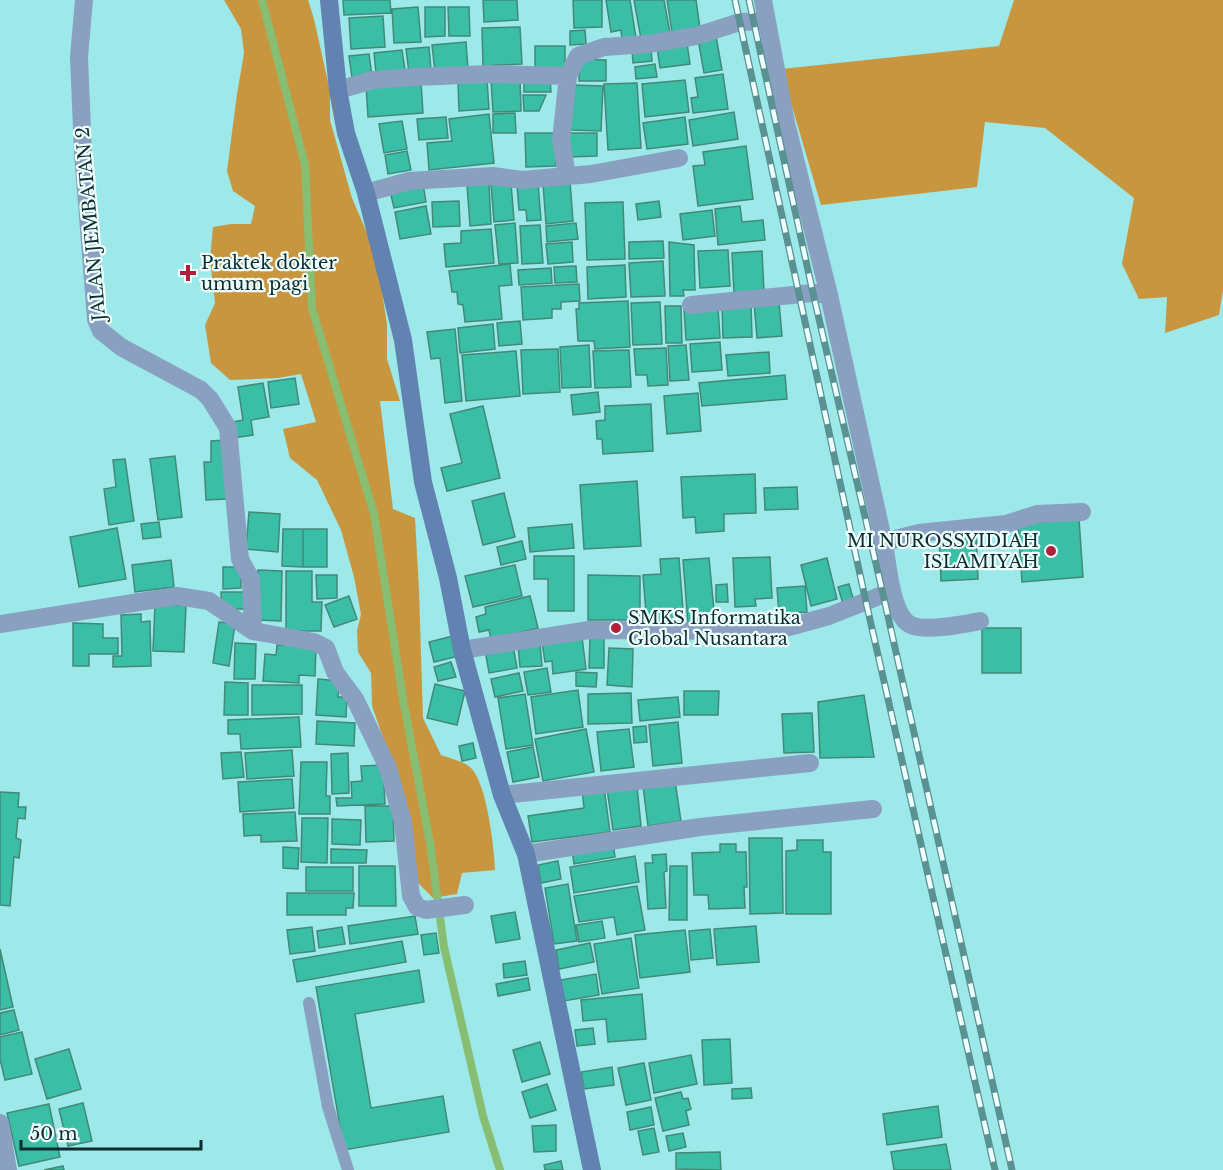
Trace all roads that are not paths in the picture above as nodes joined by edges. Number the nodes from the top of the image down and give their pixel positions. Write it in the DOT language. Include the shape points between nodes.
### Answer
graph roads {
  1 [pos="84,0"];
  2 [pos="328,0"];
  3 [pos="763,0"];
  4 [pos="767,21"];
  5 [pos="568,76"];
  6 [pos="338,90"];
  7 [pos="679,158"];
  8 [pos="567,175"];
  9 [pos="366,192"];
  10 [pos="829,295"];
  11 [pos="690,305"];
  12 [pos="1083,512"];
  13 [pos="885,544"];
  14 [pos="892,591"];
  15 [pos="980,621"];
  16 [pos="0,624"];
  17 [pos="253,631"];
  18 [pos="462,650"];
  19 [pos="810,763"];
  20 [pos="502,795"];
  21 [pos="873,809"];
  22 [pos="526,854"];
  23 [pos="462,906"];
  24 [pos="309,1003"];
  25 [pos="0,1123"];
  26 [pos="8,1170"];
  27 [pos="348,1170"];
  28 [pos="592,1170"];
  1 -- 17 [label="street, JALAN JEMBATAN 2" via="79,57 96,320 101,331 121,347 201,390 228,428 240,559 251,579"];
  2 -- 6 [label="main road"];
  3 -- 4 [label="street"];
  4 -- 5 [label="street" via="740,22 696,36 648,44 604,47 578,56"];
  4 -- 10 [label="street" via="786,123"];
  5 -- 6 [label="street" via="416,77 373,80"];
  5 -- 8 [label="street" via="561,140"];
  6 -- 9 [label="main road" via="346,134"];
  7 -- 8 [label="street"];
  8 -- 9 [label="street" via="522,180 493,176 409,181"];
  9 -- 18 [label="main road" via="403,340 423,482"];
  10 -- 11 [label="street" via="813,293"];
  10 -- 13 [label="street"];
  12 -- 13 [label="street" via="1037,514 1006,524 919,533"];
  13 -- 14 [label="street"];
  14 -- 15 [label="street" via="901,618 912,626"];
  14 -- 18 [label="street" via="829,616 774,631 589,630"];
  16 -- 17 [label="street" via="177,596 209,601"];
  17 -- 23 [label="street" via="314,642 326,648 335,672 355,699 382,754 404,822 411,896 417,907 426,910"];
  18 -- 20 [label="main road"];
  19 -- 20 [label="street"];
  20 -- 22 [label="main road"];
  21 -- 22 [label="street" via="700,827"];
  22 -- 28 [label="main road"];
  24 -- 27 [label="lane" via="328,1107"];
  25 -- 26 [label="street"];
}
